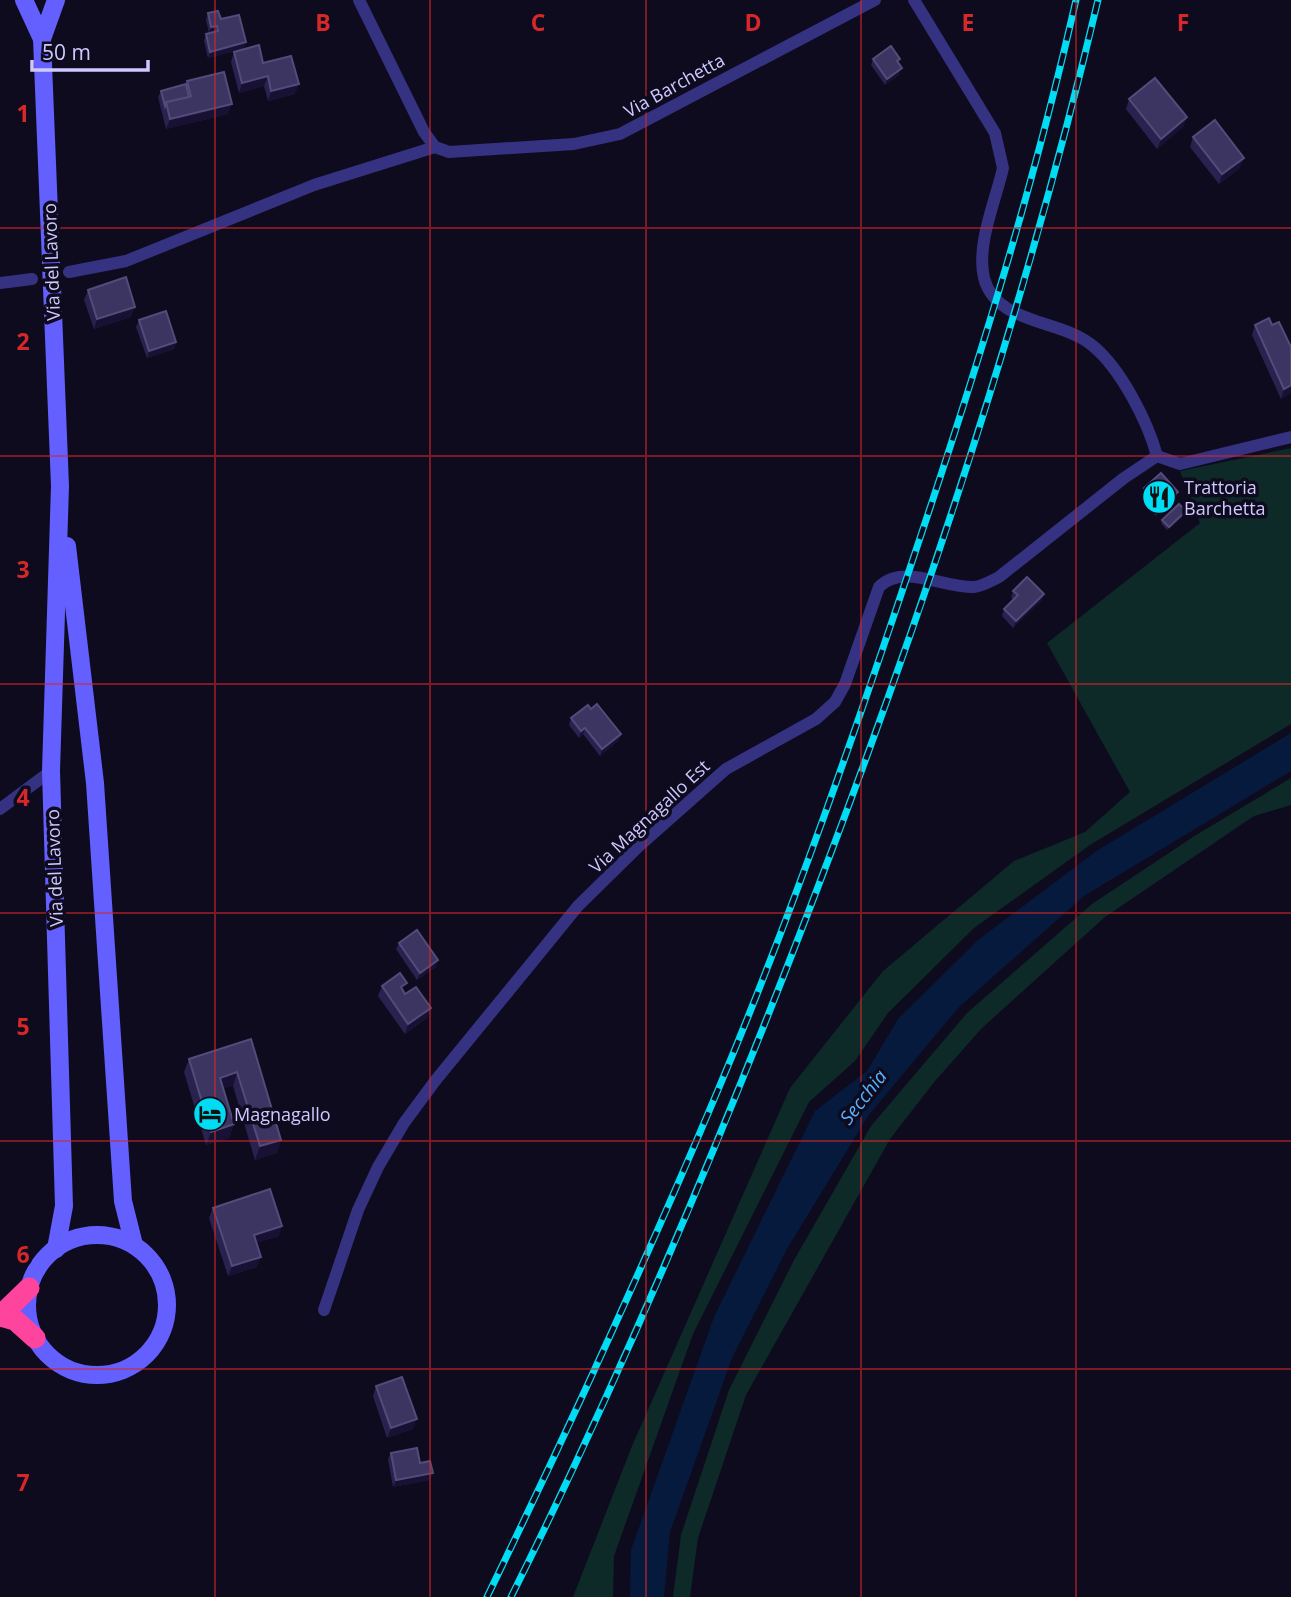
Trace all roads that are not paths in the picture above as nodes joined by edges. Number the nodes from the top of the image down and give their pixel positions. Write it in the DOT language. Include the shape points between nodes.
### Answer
graph roads {
  1 [pos="24,0"];
  2 [pos="56,0"];
  3 [pos="359,0"];
  4 [pos="874,0"];
  5 [pos="914,0"];
  6 [pos="42,39"];
  7 [pos="435,147"];
  8 [pos="69,272"];
  9 [pos="32,279"];
  10 [pos="0,283"];
  11 [pos="1291,437"];
  12 [pos="1157,456"];
  13 [pos="60,486"];
  14 [pos="51,771"];
  15 [pos="0,809"];
  16 [pos="134,1245"];
  17 [pos="55,1249"];
  18 [pos="29,1288"];
  19 [pos="324,1310"];
  20 [pos="0,1316"];
  21 [pos="34,1338"];
  1 -- 6 [label="main road, Via del Lavoro"];
  2 -- 6 [label="main road, Via del Lavoro"];
  3 -- 7 [label="street"];
  4 -- 7 [label="street, Via Barchetta" via="620,134 574,144 449,152"];
  5 -- 12 [label="street" via="995,133 1001,152 1003,168 982,263 989,290 999,303 1030,319 1069,330 1094,347 1150,428"];
  6 -- 13 [label="main road, Via del Lavoro"];
  7 -- 8 [label="street, Via Barchetta" via="314,185 126,261"];
  9 -- 10 [label="street"];
  11 -- 12 [label="street" via="1180,464"];
  12 -- 19 [label="street, Via Magnagallo Est" via="999,577 982,585 943,584 900,575 878,587 835,702 816,719 726,769 639,846 579,906 435,1082 378,1167"];
  13 -- 14 [label="main road, Via del Lavoro"];
  13 -- 16 [label="main road, Via del Lavoro" via="95,783 123,1201"];
  14 -- 15 [label="street"];
  14 -- 17 [label="main road, Via del Lavoro" via="64,1206"];
  16 -- 17 [label="main road" via="112,1237 88,1236"];
  16 -- 21 [label="main road, Via del Lavoro" via="154,1264 166,1289 163,1329 144,1358 112,1374 89,1375 56,1363"];
  17 -- 18 [label="main road, Via del Lavoro"];
  18 -- 20 [label="highway"];
  18 -- 21 [label="main road" via="27,1313"];
  20 -- 21 [label="highway" via="15,1320"];
}
